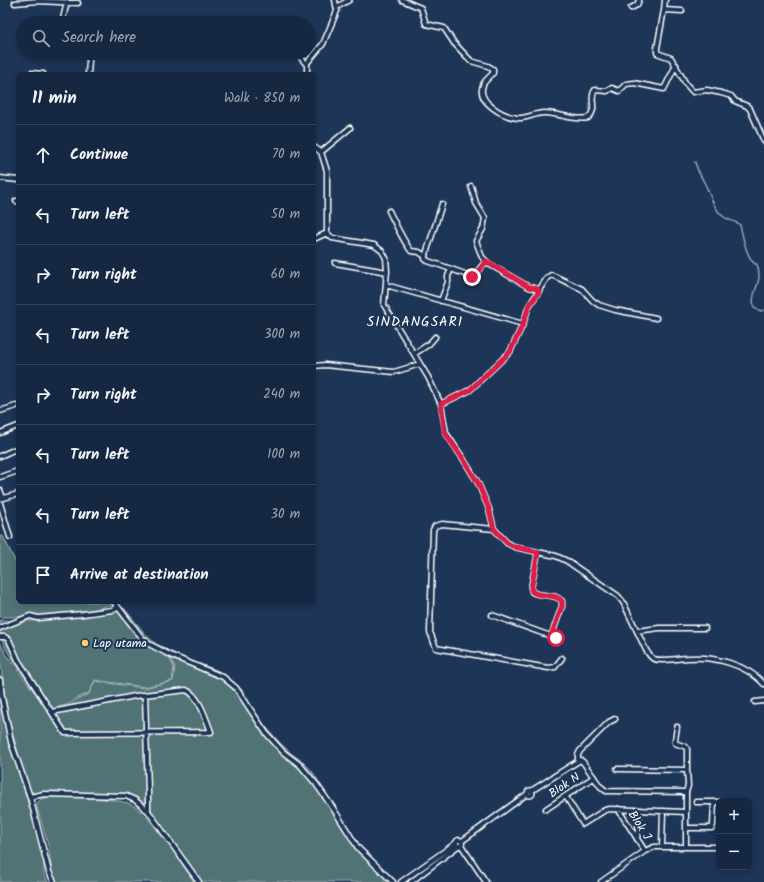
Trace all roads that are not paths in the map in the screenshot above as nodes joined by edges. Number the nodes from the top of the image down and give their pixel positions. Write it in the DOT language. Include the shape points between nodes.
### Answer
graph roads {
  1 [pos="335,0"];
  2 [pos="349,0"];
  3 [pos="402,0"];
  4 [pos="639,0"];
  5 [pos="665,0"];
  6 [pos="67,2"];
  7 [pos="15,3"];
  8 [pos="78,3"];
  9 [pos="337,7"];
  10 [pos="631,8"];
  11 [pos="664,10"];
  12 [pos="682,10"];
  13 [pos="64,16"];
  14 [pos="316,52"];
  15 [pos="89,60"];
  16 [pos="303,60"];
  17 [pos="310,60"];
  18 [pos="307,65"];
  19 [pos="677,66"];
  20 [pos="88,72"];
  21 [pos="307,72"];
  22 [pos="350,128"];
  23 [pos="764,141"];
  24 [pos="316,148"];
  25 [pos="321,152"];
  26 [pos="0,178"];
  27 [pos="16,180"];
  28 [pos="471,186"];
  29 [pos="442,204"];
  30 [pos="389,211"];
  31 [pos="326,233"];
  32 [pos="316,238"];
  33 [pos="425,256"];
  34 [pos="486,261"];
  35 [pos="335,263"];
  36 [pos="450,269"];
  37 [pos="387,272"];
  38 [pos="386,285"];
  39 [pos="539,290"];
  40 [pos="441,301"];
  41 [pos="656,318"];
  42 [pos="523,324"];
  43 [pos="435,337"];
  44 [pos="414,354"];
  45 [pos="420,364"];
  46 [pos="316,366"];
  47 [pos="441,404"];
  48 [pos="16,406"];
  49 [pos="0,412"];
  50 [pos="16,427"];
  51 [pos="0,433"];
  52 [pos="16,449"];
  53 [pos="0,456"];
  54 [pos="16,472"];
  55 [pos="0,477"];
  56 [pos="0,490"];
  57 [pos="16,495"];
  58 [pos="1,499"];
  59 [pos="0,503"];
  60 [pos="494,529"];
  61 [pos="10,537"];
  62 [pos="538,552"];
  63 [pos="115,604"];
  64 [pos="117,607"];
  65 [pos="492,615"];
  66 [pos="0,628"];
  67 [pos="705,628"];
  68 [pos="637,631"];
  69 [pos="551,636"];
  70 [pos="0,637"];
  71 [pos="556,638"];
  72 [pos="562,658"];
  73 [pos="0,680"];
  74 [pos="764,684"];
  75 [pos="145,695"];
  76 [pos="764,701"];
  77 [pos="755,702"];
  78 [pos="52,712"];
  79 [pos="615,719"];
  80 [pos="677,727"];
  81 [pos="146,732"];
  82 [pos="578,761"];
  83 [pos="617,769"];
  84 [pos="687,770"];
  85 [pos="594,777"];
  86 [pos="686,792"];
  87 [pos="30,797"];
  88 [pos="566,797"];
  89 [pos="696,802"];
  90 [pos="714,802"];
  91 [pos="546,809"];
  92 [pos="618,809"];
  93 [pos="640,810"];
  94 [pos="148,811"];
  95 [pos="663,811"];
  96 [pos="686,812"];
  97 [pos="686,828"];
  98 [pos="637,839"];
  99 [pos="459,844"];
  100 [pos="662,847"];
  101 [pos="686,847"];
  102 [pos="716,847"];
  103 [pos="645,851"];
  104 [pos="54,882"];
  105 [pos="199,882"];
  106 [pos="393,882"];
  107 [pos="401,882"];
  108 [pos="411,882"];
  109 [pos="486,882"];
  110 [pos="601,882"];
  1 -- 9 [label="street"];
  2 -- 9 [label="street"];
  3 -- 19 [label="street" via="420,8 426,24 444,28 454,44 471,61 491,67 494,72 483,85 483,98 494,108 515,118 544,113 578,119 588,118 593,110 592,94 595,90 607,91 612,88 619,91 626,84 634,83 664,89"];
  4 -- 10 [label="street" via="637,5"];
  5 -- 11 [label="street"];
  6 -- 7 [label="street"];
  6 -- 8 [label="street"];
  6 -- 13 [label="street"];
  9 -- 14 [label="street" via="323,44"];
  11 -- 12 [label="street"];
  11 -- 19 [label="street" via="656,50 659,54 671,58"];
  15 -- 20 [label="street"];
  16 -- 18 [label="street"];
  17 -- 18 [label="street"];
  18 -- 21 [label="street"];
  19 -- 23 [label="street" via="693,92 707,90 721,93 747,106"];
  22 -- 25 [label="street"];
  24 -- 25 [label="street"];
  25 -- 31 [label="street" via="327,171"];
  26 -- 27 [label="street"];
  28 -- 34 [label="street" via="476,203 485,218 483,229 476,241"];
  29 -- 33 [label="street"];
  30 -- 33 [label="street" via="406,245 412,251"];
  31 -- 32 [label="street"];
  31 -- 37 [label="street" via="332,238 378,247 386,258"];
  33 -- 36 [label="street" via="425,259"];
  34 -- 36 [label="street" via="473,277"];
  34 -- 39 [label="street" via="529,287"];
  35 -- 37 [label="street"];
  36 -- 40 [label="street"];
  37 -- 38 [label="street"];
  38 -- 40 [label="street"];
  38 -- 44 [label="street" via="384,305"];
  39 -- 41 [label="street" via="551,275 582,289 600,305"];
  39 -- 42 [label="street" via="529,306"];
  40 -- 42 [label="street"];
  42 -- 47 [label="street" via="505,357 470,390"];
  43 -- 44 [label="street"];
  44 -- 45 [label="street"];
  45 -- 46 [label="street" via="394,372"];
  45 -- 47 [label="street"];
  47 -- 60 [label="street" via="446,435 478,483"];
  48 -- 49 [label="street"];
  50 -- 51 [label="street"];
  52 -- 53 [label="street"];
  54 -- 55 [label="street"];
  56 -- 58 [label="street"];
  57 -- 58 [label="street"];
  59 -- 61 [label="street"];
  60 -- 62 [label="street" via="507,543"];
  60 -- 72 [label="street" via="442,524 435,526 433,530 430,632 436,648 548,668 555,667"];
  62 -- 68 [label="street" via="568,561 618,596"];
  62 -- 69 [label="street" via="532,592 557,597 562,601"];
  63 -- 64 [label="street"];
  64 -- 66 [label="street" via="83,614 38,618 29,616"];
  64 -- 106 [label="street" via="150,644 223,677 236,688 269,737 300,765 316,784 358,848"];
  65 -- 69 [label="street"];
  67 -- 68 [label="street" via="659,628"];
  68 -- 74 [label="street" via="654,659 715,659 734,664 759,678"];
  69 -- 71 [label="street"];
  70 -- 78 [label="street" via="9,640 18,660"];
  73 -- 87 [label="street" via="11,742"];
  75 -- 78 [label="street"];
  75 -- 81 [label="street"];
  75 -- 81 [label="street" via="189,691 197,701 211,732"];
  76 -- 77 [label="street"];
  78 -- 81 [label="street" via="62,732 65,733"];
  79 -- 82 [label="street" via="580,751"];
  80 -- 84 [label="street" via="674,740 687,749"];
  81 -- 94 [label="street"];
  82 -- 85 [label="street" via="583,762"];
  82 -- 99 [label="street" via="531,791 531,796 527,794"];
  83 -- 84 [label="street"];
  84 -- 86 [label="street"];
  85 -- 86 [label="street" via="606,790"];
  85 -- 88 [label="street, Blok N"];
  86 -- 96 [label="street"];
  87 -- 94 [label="street" via="44,794 126,796"];
  87 -- 104 [label="street" via="49,872"];
  88 -- 91 [label="street, Blok N"];
  88 -- 92 [label="street" via="583,824 604,810"];
  89 -- 90 [label="street"];
  90 -- 97 [label="street" via="712,828"];
  92 -- 93 [label="street"];
  92 -- 98 [label="street, Blok J"];
  93 -- 95 [label="street"];
  93 -- 98 [label="street"];
  94 -- 105 [label="street"];
  95 -- 96 [label="street"];
  95 -- 100 [label="street"];
  96 -- 97 [label="street"];
  97 -- 101 [label="street"];
  98 -- 103 [label="street, Blok J"];
  99 -- 107 [label="street"];
  99 -- 108 [label="street"];
  99 -- 109 [label="street"];
  100 -- 101 [label="street"];
  100 -- 103 [label="street"];
  101 -- 102 [label="street"];
  103 -- 110 [label="street"];
}
